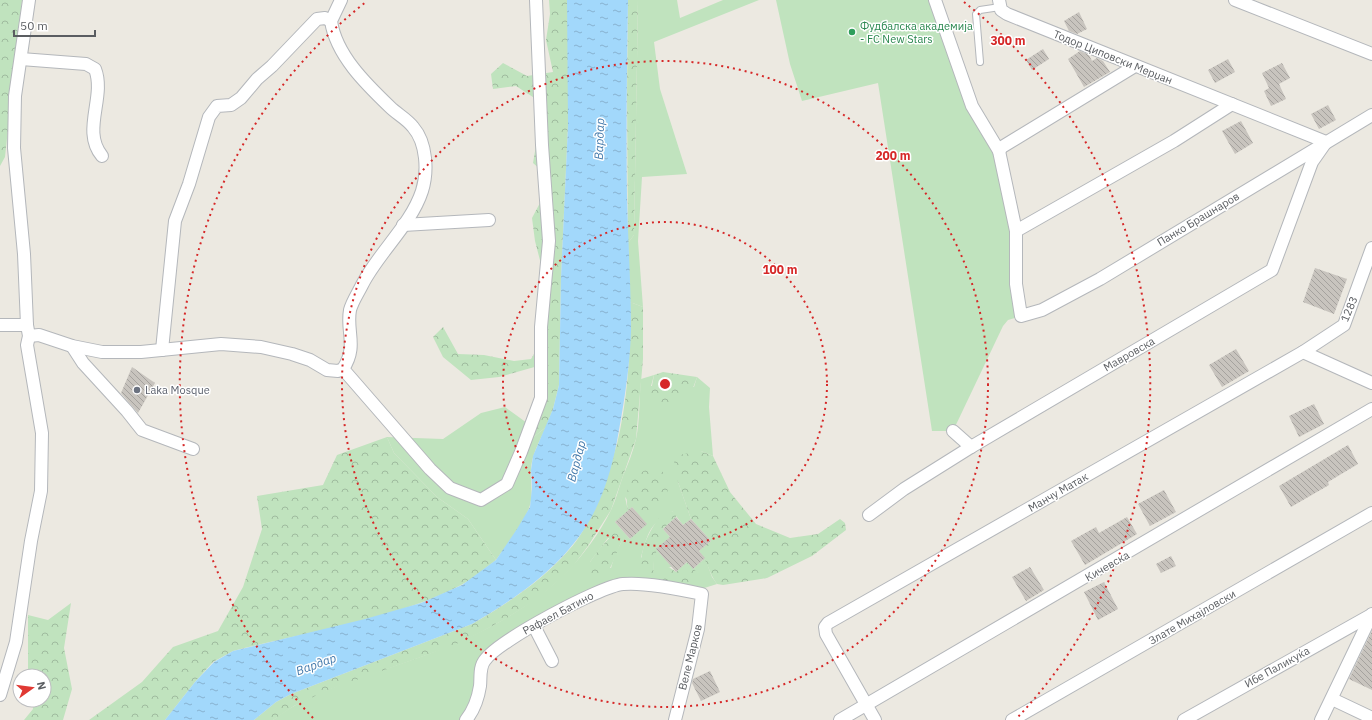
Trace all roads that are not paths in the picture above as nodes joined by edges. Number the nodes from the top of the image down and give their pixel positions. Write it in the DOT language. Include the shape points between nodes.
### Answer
graph roads {
  1 [pos="29,0"];
  2 [pos="341,0"];
  3 [pos="536,0"];
  4 [pos="935,0"];
  5 [pos="1235,0"];
  6 [pos="999,3"];
  7 [pos="331,21"];
  8 [pos="1372,54"];
  9 [pos="21,59"];
  10 [pos="980,62"];
  11 [pos="1135,66"];
  12 [pos="1232,104"];
  13 [pos="1372,115"];
  14 [pos="1326,142"];
  15 [pos="999,151"];
  16 [pos="102,156"];
  17 [pos="489,220"];
  18 [pos="403,224"];
  19 [pos="1016,231"];
  20 [pos="1372,248"];
  21 [pos="0,325"];
  22 [pos="28,330"];
  23 [pos="72,346"];
  24 [pos="162,350"];
  25 [pos="1303,352"];
  26 [pos="343,369"];
  27 [pos="1372,383"];
  28 [pos="1372,409"];
  29 [pos="953,431"];
  30 [pos="971,447"];
  31 [pos="194,449"];
  32 [pos="1372,513"];
  33 [pos="868,515"];
  34 [pos="702,594"];
  35 [pos="1372,615"];
  36 [pos="534,626"];
  37 [pos="552,661"];
  38 [pos="0,695"];
  39 [pos="1332,699"];
  40 [pos="866,704"];
  41 [pos="1372,718"];
  42 [pos="466,720"];
  43 [pos="675,720"];
  44 [pos="840,720"];
  45 [pos="875,720"];
  46 [pos="1012,720"];
  47 [pos="1184,720"];
  48 [pos="1321,720"];
  1 -- 9 [label="street"];
  2 -- 7 [label="street"];
  3 -- 26 [label="street" via="549,241 541,327 541,398 507,484 481,500 450,488 430,469"];
  4 -- 15 [label="street" via="972,106"];
  5 -- 8 [label="street"];
  6 -- 10 [label="lane" via="976,14"];
  6 -- 11 [label="street, Тодор Циповски Мерџан" via="1001,10 1007,14"];
  7 -- 18 [label="street" via="338,44 358,73 391,108 414,127 419,135 424,153 425,178 416,204"];
  7 -- 24 [label="street" via="325,18 316,19 241,98 231,105 217,106 209,117 175,221"];
  9 -- 16 [label="street" via="86,64 95,69 97,82 93,136 96,148"];
  9 -- 22 [label="street" via="15,96 14,148"];
  11 -- 12 [label="street, Тодор Циповски Мерџан"];
  11 -- 15 [label="street"];
  12 -- 14 [label="street, Тодор Циповски Мерџан"];
  12 -- 19 [label="street" via="1174,141"];
  13 -- 14 [label="street, Панко Брашнаров"];
  14 -- 19 [label="street, Панко Брашнаров" via="1100,279 1042,310 1021,316 1016,284"];
  14 -- 30 [label="street, Мавровска" via="1312,162 1272,270"];
  15 -- 19 [label="street"];
  17 -- 18 [label="street"];
  18 -- 26 [label="street" via="362,284 350,309 351,346"];
  20 -- 25 [label="street, 1283" via="1344,325"];
  21 -- 22 [label="street"];
  22 -- 23 [label="street"];
  22 -- 38 [label="street" via="28,360 42,433 41,491 16,642"];
  23 -- 24 [label="street" via="102,352"];
  23 -- 31 [label="street" via="83,363 142,430"];
  24 -- 26 [label="street" via="221,344 261,347 292,354 332,371"];
  25 -- 27 [label="street"];
  25 -- 40 [label="street, Манчу Матак" via="828,622 825,627 826,634"];
  28 -- 40 [label="street, Кичевска"];
  29 -- 30 [label="street"];
  30 -- 33 [label="street, Мавровска"];
  32 -- 46 [label="street, Злате Михајловски"];
  34 -- 36 [label="street, Рафаел Батино" via="623,584 592,594"];
  34 -- 43 [label="street, Веле Марков" via="698,629"];
  35 -- 39 [label="street"];
  35 -- 47 [label="street, Ибе Паликуќа"];
  36 -- 37 [label="street"];
  36 -- 42 [label="street, Рафаел Батино" via="492,652 484,661 477,701"];
  39 -- 41 [label="street"];
  39 -- 48 [label="street"];
  40 -- 44 [label="street, Кичевска"];
  40 -- 45 [label="street"];
}
